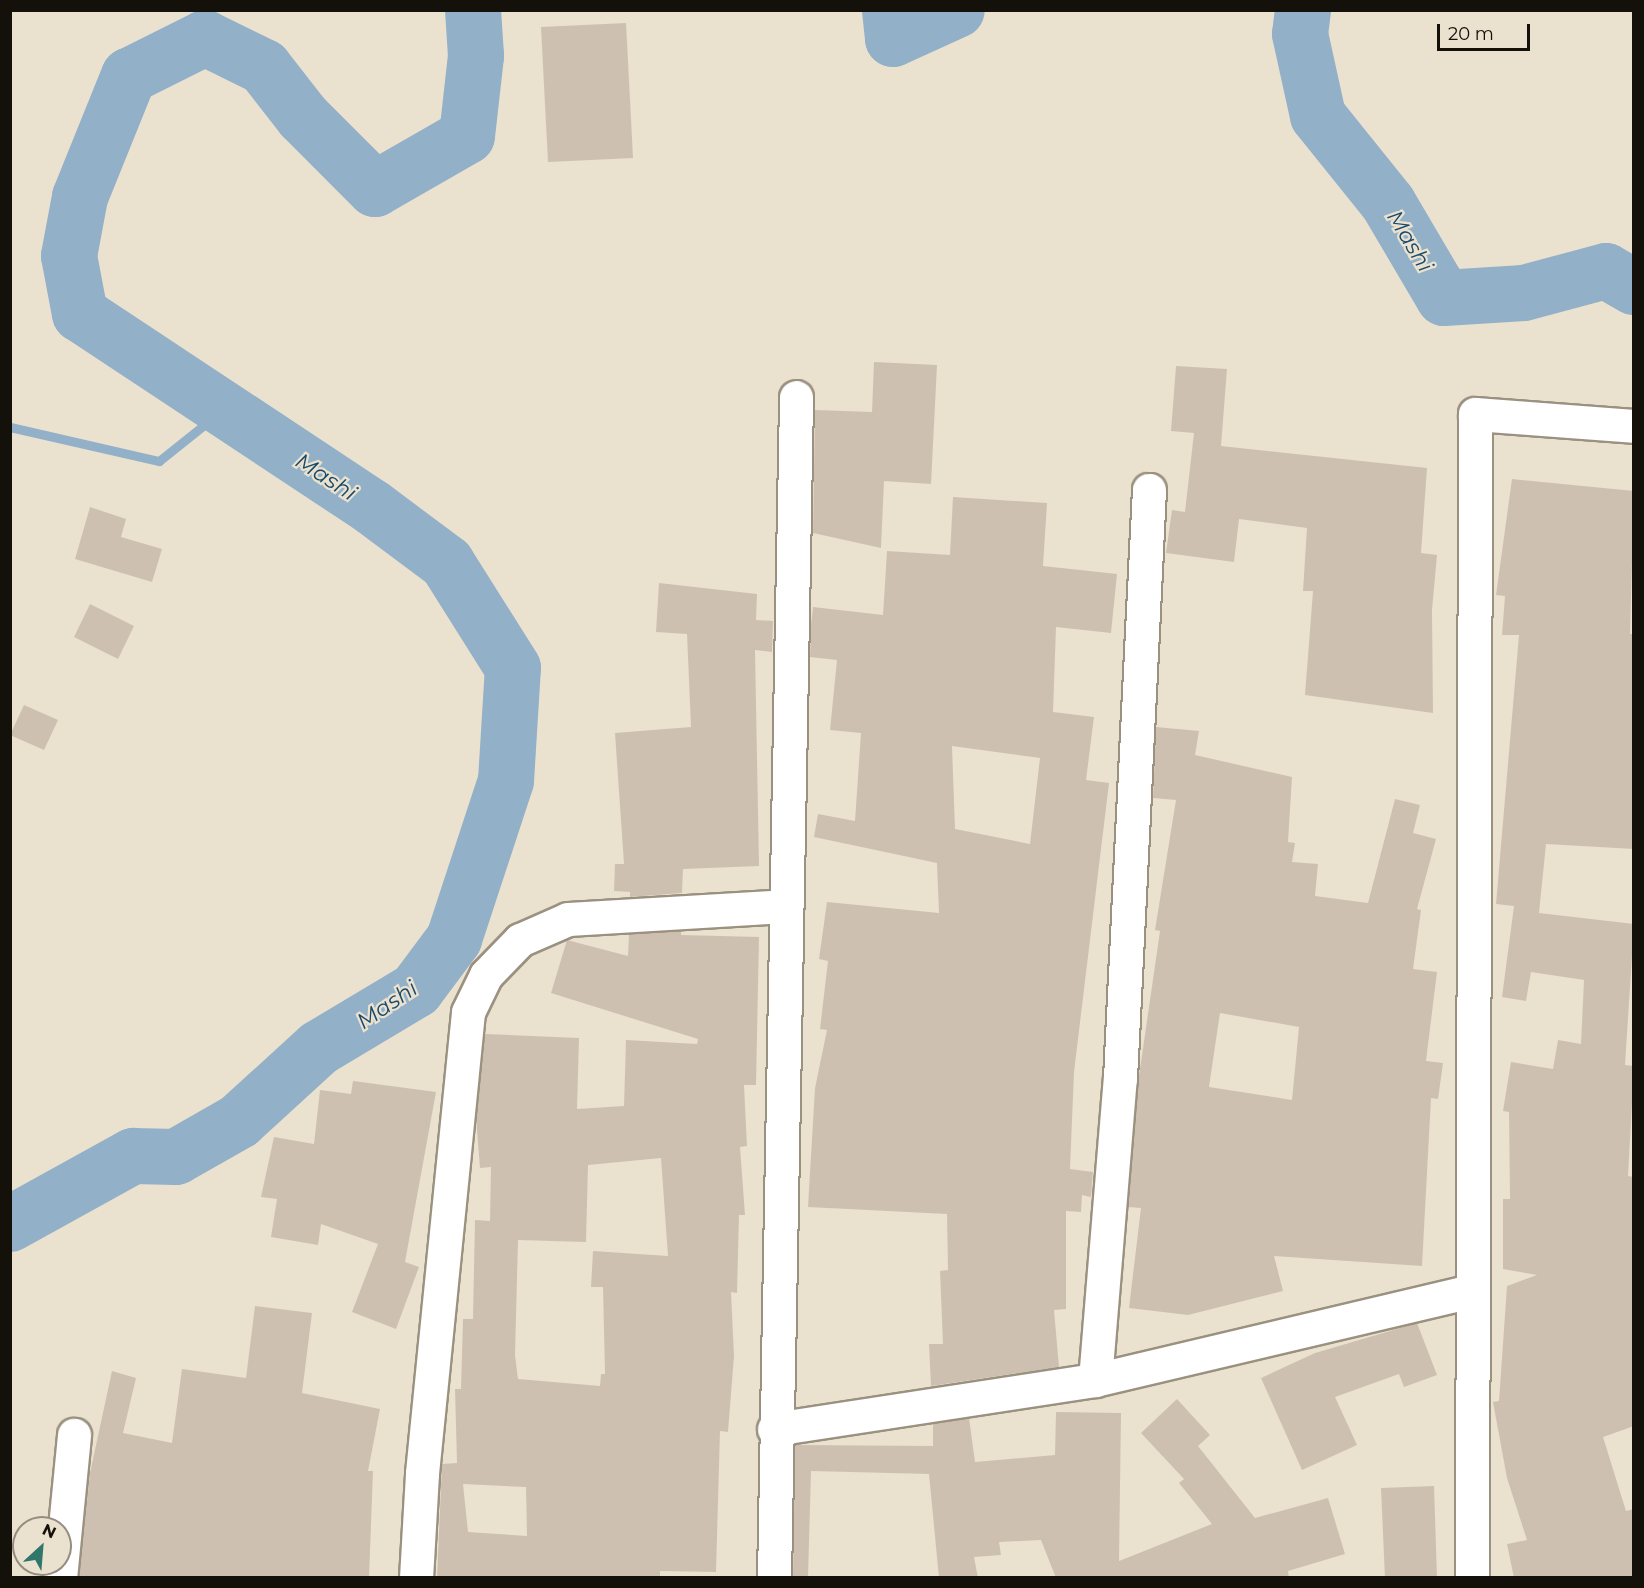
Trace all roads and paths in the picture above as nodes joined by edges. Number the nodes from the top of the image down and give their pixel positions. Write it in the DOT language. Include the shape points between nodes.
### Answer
graph roads {
  1 [pos="796,397"];
  2 [pos="1634,426"];
  3 [pos="1149,490"];
  4 [pos="785,906"];
  5 [pos="1472,1291"];
  6 [pos="1095,1380"];
  7 [pos="774,1429"];
  8 [pos="74,1435"];
  9 [pos="60,1578"];
  10 [pos="416,1578"];
  11 [pos="774,1578"];
  12 [pos="1472,1578"];
  1 -- 4 [label="street"];
  2 -- 5 [label="street" via="1475,414"];
  3 -- 6 [label="street" via="1120,1078"];
  4 -- 7 [label="street"];
  4 -- 10 [label="street" via="568,919 520,940 486,975 468,1012 422,1473"];
  5 -- 6 [label="street"];
  5 -- 12 [label="street"];
  6 -- 7 [label="street"];
  7 -- 11 [label="street"];
  8 -- 9 [label="street"];
}
